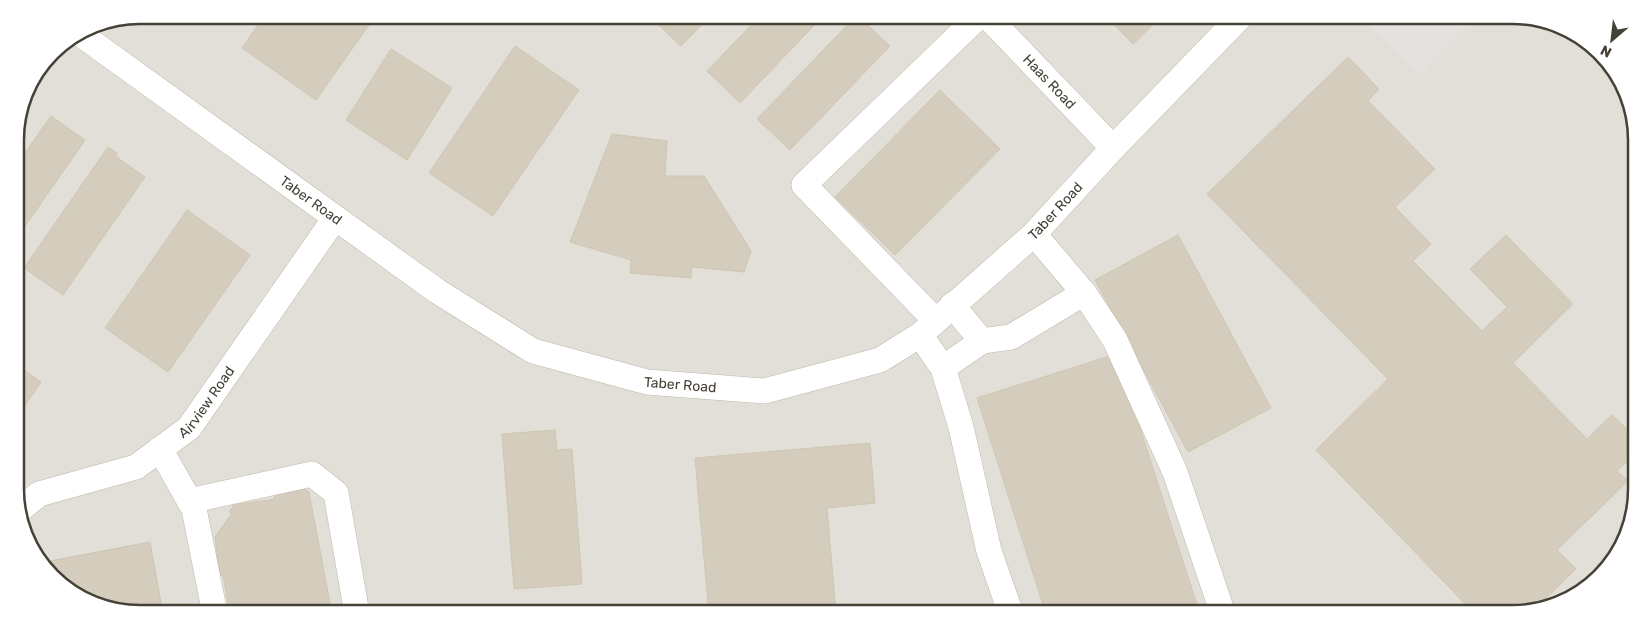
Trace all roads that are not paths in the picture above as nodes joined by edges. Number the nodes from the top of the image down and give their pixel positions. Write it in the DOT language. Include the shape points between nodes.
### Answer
graph roads {
  1 [pos="971,24"];
  2 [pos="995,24"];
  3 [pos="1233,24"];
  4 [pos="85,38"];
  5 [pos="1113,148"];
  6 [pos="335,218"];
  7 [pos="1034,234"];
  8 [pos="1084,292"];
  9 [pos="936,320"];
  10 [pos="982,341"];
  11 [pos="943,368"];
  12 [pos="160,449"];
  13 [pos="189,501"];
  14 [pos="25,506"];
  15 [pos="213,605"];
  16 [pos="355,605"];
  17 [pos="1008,605"];
  18 [pos="1220,605"];
  1 -- 9 [label="street" via="804,185"];
  2 -- 5 [label="street, Haas Road"];
  3 -- 5 [label="street, Taber Road"];
  4 -- 6 [label="street, Taber Road"];
  5 -- 7 [label="street, Taber Road"];
  6 -- 9 [label="street, Taber Road" via="436,292 533,351 647,382 765,391 880,360"];
  6 -- 12 [label="street, Airview Road" via="189,428"];
  7 -- 8 [label="street"];
  7 -- 9 [label="street, Taber Road"];
  8 -- 10 [label="street" via="1011,337"];
  8 -- 18 [label="street" via="1116,340 1175,472"];
  9 -- 10 [label="street"];
  9 -- 11 [label="street"];
  10 -- 11 [label="street"];
  11 -- 17 [label="street" via="961,427 989,551"];
  12 -- 13 [label="street"];
  12 -- 14 [label="street, Airview Road" via="136,467 40,494"];
  13 -- 15 [label="street" via="194,509"];
  13 -- 16 [label="street" via="312,474 336,493"];
}
